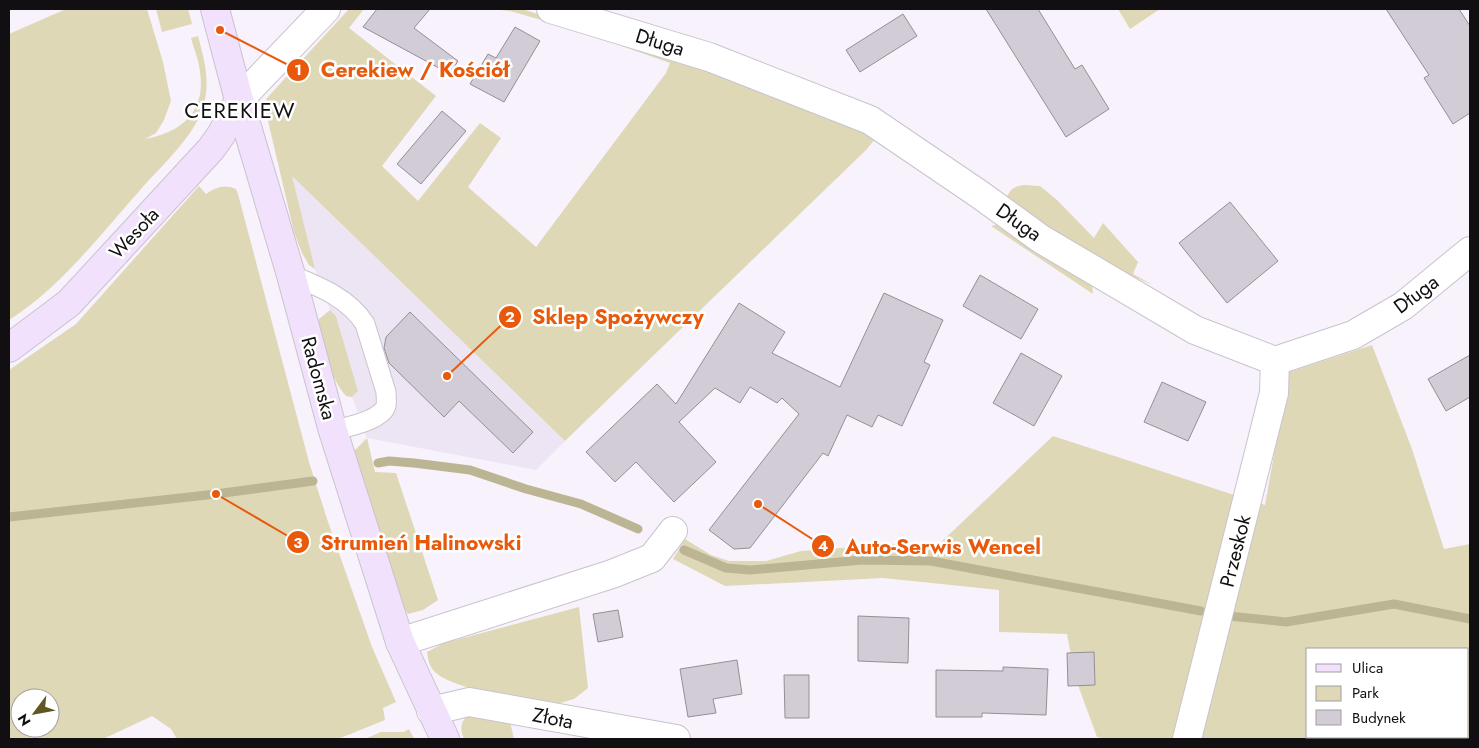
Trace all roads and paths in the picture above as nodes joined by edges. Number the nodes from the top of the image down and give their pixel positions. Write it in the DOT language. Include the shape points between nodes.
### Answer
graph roads {
  1 [pos="215,9"];
  2 [pos="326,9"];
  3 [pos="551,9"];
  4 [pos="239,100"];
  5 [pos="1470,251"];
  6 [pos="291,275"];
  7 [pos="9,348"];
  8 [pos="1276,361"];
  9 [pos="333,431"];
  10 [pos="673,531"];
  11 [pos="400,642"];
  12 [pos="431,711"];
  13 [pos="445,739"];
  14 [pos="676,739"];
  15 [pos="1187,739"];
  1 -- 4 [label="street, Radomska"];
  2 -- 4 [label="street"];
  3 -- 8 [label="street, Długa" via="708,57 870,120 1041,239 1194,330"];
  4 -- 6 [label="street, Radomska"];
  4 -- 7 [label="street, Wesoła" via="211,149 69,304"];
  5 -- 8 [label="street, Długa" via="1403,306 1353,335"];
  6 -- 9 [label="street, Radomska"];
  6 -- 9 [label="lane" via="316,285 359,315 365,324 386,392 387,403 383,411 370,419"];
  8 -- 15 [label="street, Przeskok" via="1274,393"];
  9 -- 11 [label="street, Radomska"];
  10 -- 11 [label="street" via="652,558"];
  11 -- 12 [label="street, Radomska"];
  12 -- 13 [label="street, Radomska"];
  12 -- 14 [label="street, Złota" via="469,702"];
}
